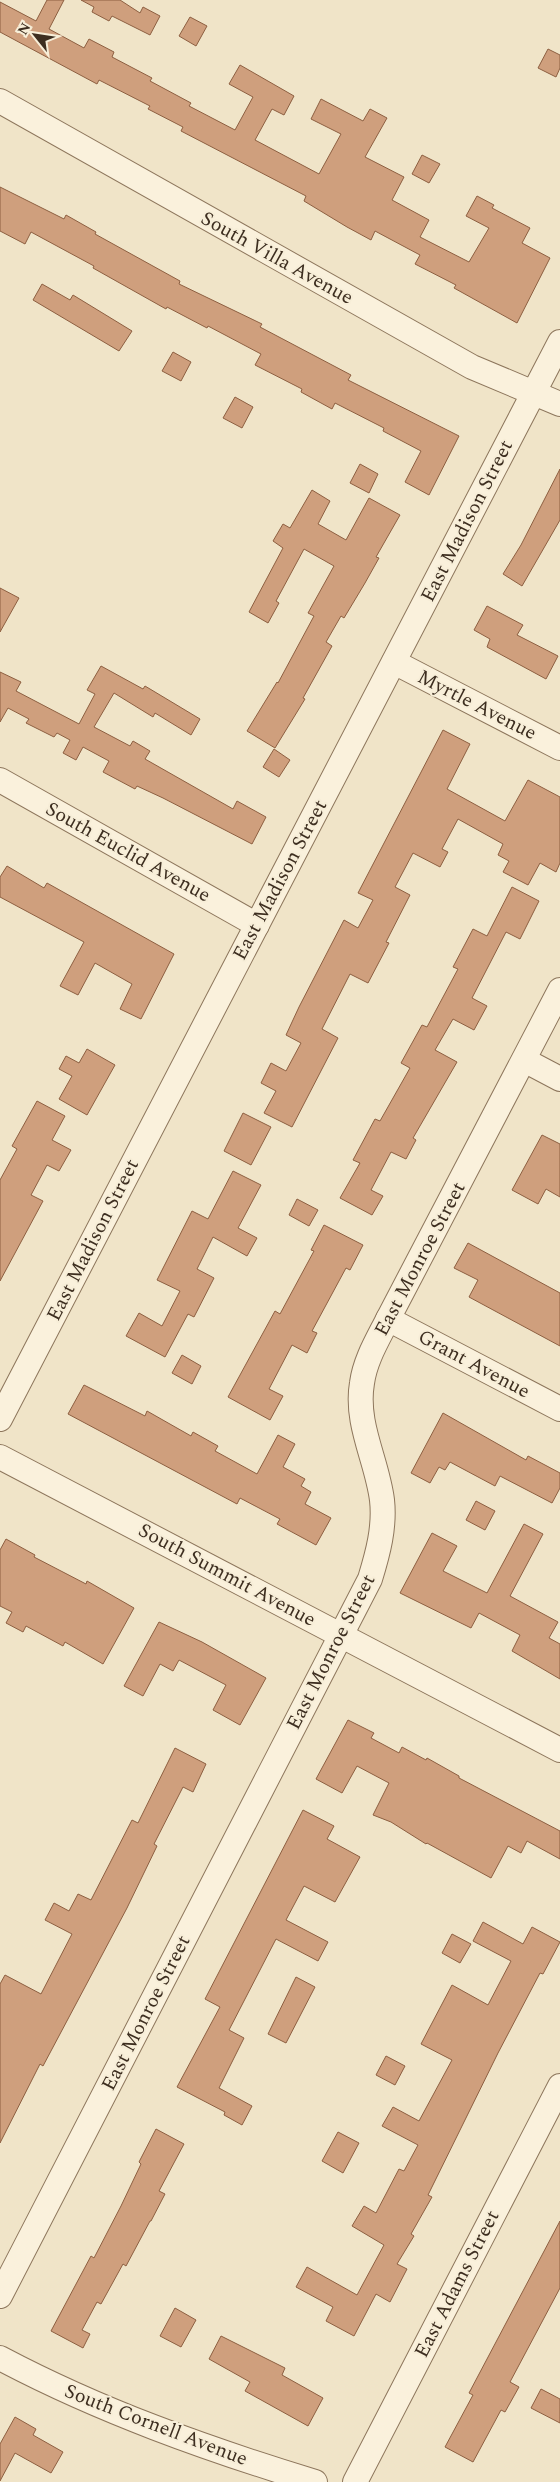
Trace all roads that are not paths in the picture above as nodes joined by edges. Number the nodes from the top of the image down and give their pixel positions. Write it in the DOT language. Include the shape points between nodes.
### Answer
graph roads {
  1 [pos="0,101"];
  2 [pos="560,342"];
  3 [pos="534,392"];
  4 [pos="560,404"];
  5 [pos="394,662"];
  6 [pos="560,748"];
  7 [pos="0,780"];
  8 [pos="257,925"];
  9 [pos="560,990"];
  10 [pos="524,1060"];
  11 [pos="560,1079"];
  12 [pos="388,1319"];
  13 [pos="560,1409"];
  14 [pos="0,1419"];
  15 [pos="0,1457"];
  16 [pos="342,1635"];
  17 [pos="560,1750"];
  18 [pos="560,2086"];
  19 [pos="0,2296"];
  20 [pos="0,2358"];
  21 [pos="315,2482"];
  22 [pos="355,2482"];
  1 -- 3 [label="street, South Villa Avenue" via="472,367"];
  2 -- 3 [label="street, East Madison Street"];
  3 -- 4 [label="street, South Villa Avenue"];
  3 -- 5 [label="street, East Madison Street"];
  5 -- 6 [label="street, Myrtle Avenue"];
  5 -- 8 [label="street, East Madison Street"];
  7 -- 8 [label="street, South Euclid Avenue"];
  8 -- 14 [label="street, East Madison Street"];
  9 -- 10 [label="street, East Monroe Street"];
  10 -- 11 [label="street"];
  10 -- 12 [label="street, East Monroe Street"];
  12 -- 13 [label="street, Grant Avenue"];
  12 -- 16 [label="street, East Monroe Street" via="366,1366 361,1407 382,1499 379,1548 370,1579"];
  15 -- 16 [label="street, South Summit Avenue"];
  16 -- 17 [label="street, South Summit Avenue"];
  16 -- 19 [label="street, East Monroe Street"];
  18 -- 22 [label="street, East Adams Street"];
  20 -- 21 [label="street, South Cornell Avenue" via="130,2418"];
}
